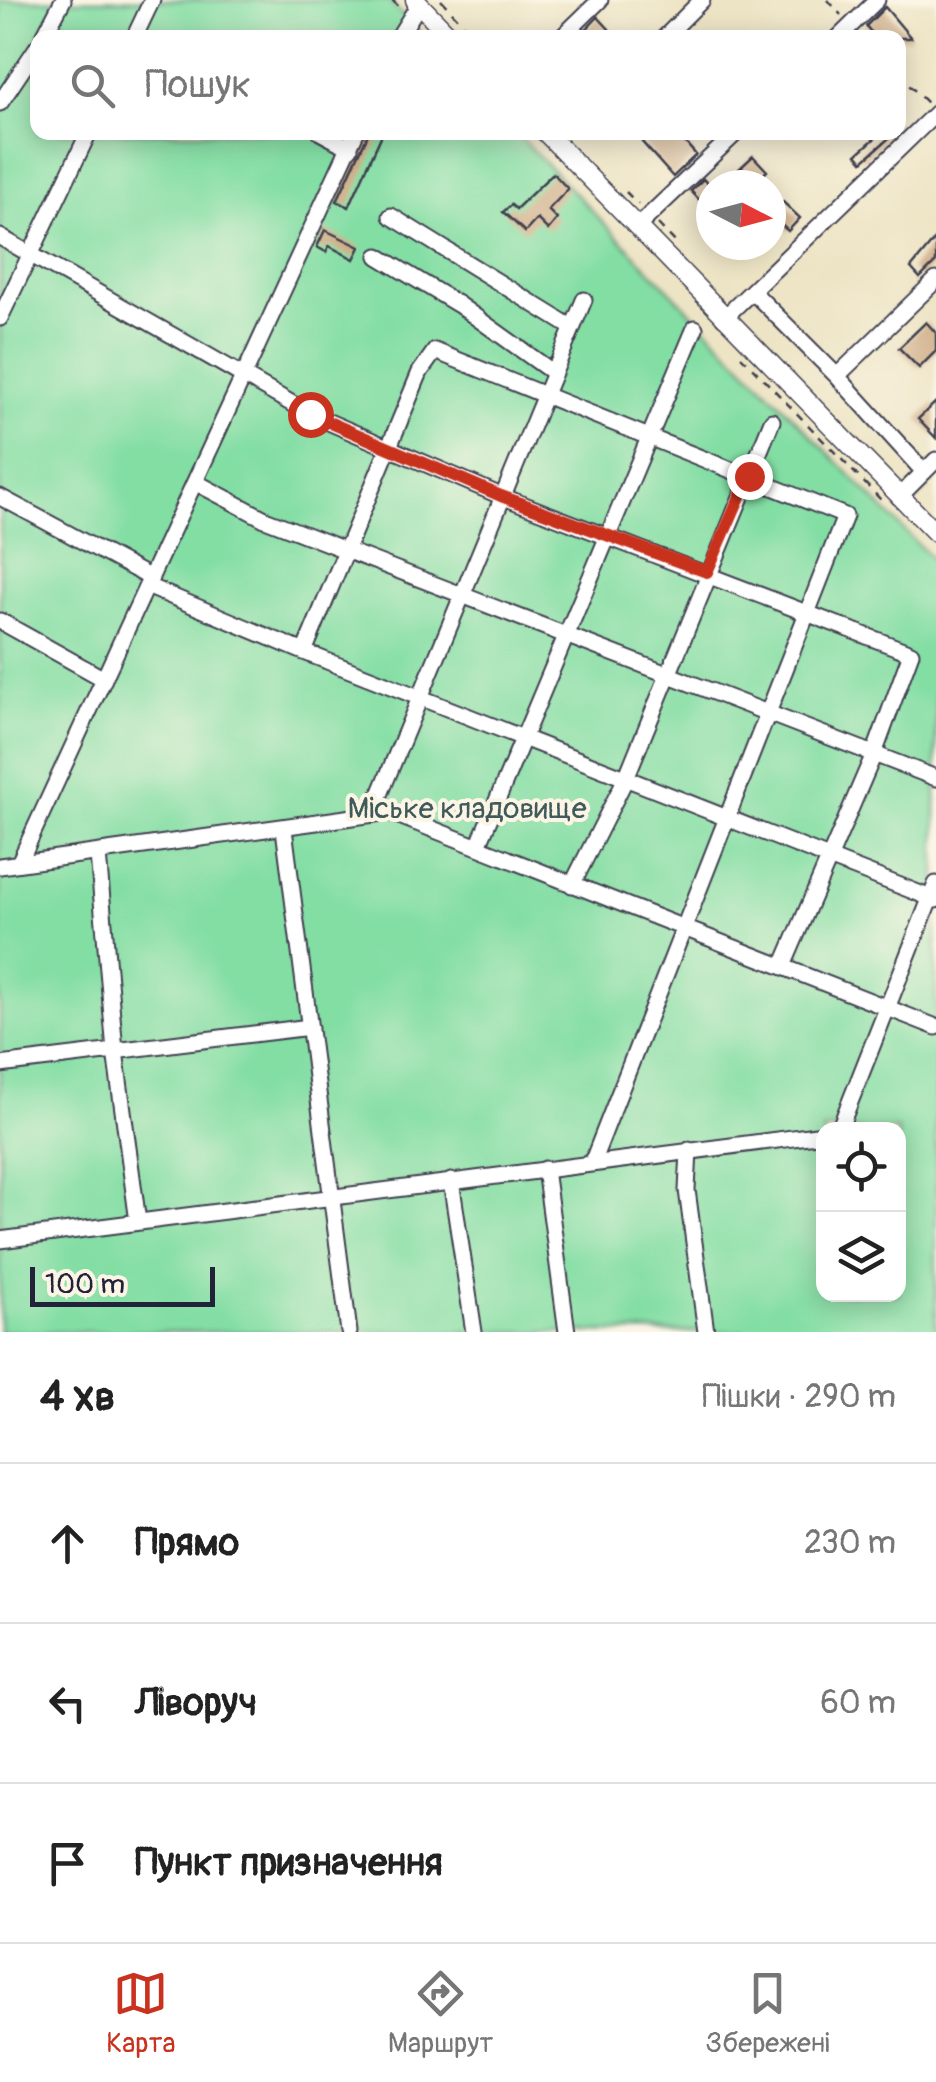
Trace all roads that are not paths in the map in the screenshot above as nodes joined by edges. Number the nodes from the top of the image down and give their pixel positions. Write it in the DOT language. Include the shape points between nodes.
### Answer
graph roads {
  1 [pos="62,0"];
  2 [pos="152,0"];
  3 [pos="600,0"];
  4 [pos="702,0"];
  5 [pos="877,0"];
  6 [pos="417,2"];
  7 [pos="47,30"];
  8 [pos="139,30"];
  9 [pos="402,30"];
  10 [pos="444,30"];
  11 [pos="569,30"];
  12 [pos="672,30"];
  13 [pos="846,30"];
  14 [pos="30,58"];
  15 [pos="0,102"];
  16 [pos="936,113"];
  17 [pos="85,140"];
  18 [pos="353,140"];
  19 [pos="560,140"];
  20 [pos="729,140"];
  21 [pos="391,216"];
  22 [pos="637,227"];
  23 [pos="0,236"];
  24 [pos="31,253"];
  25 [pos="378,256"];
  26 [pos="936,280"];
  27 [pos="752,290"];
  28 [pos="584,300"];
  29 [pos="0,318"];
  30 [pos="724,318"];
  31 [pos="571,327"];
  32 [pos="694,328"];
  33 [pos="551,371"];
  34 [pos="245,375"];
  35 [pos="836,376"];
  36 [pos="540,396"];
  37 [pos="772,421"];
  38 [pos="647,436"];
  39 [pos="391,450"];
  40 [pos="930,466"];
  41 [pos="749,476"];
  42 [pos="195,482"];
  43 [pos="501,496"];
  44 [pos="0,498"];
  45 [pos="899,498"];
  46 [pos="936,533"];
  47 [pos="606,534"];
  48 [pos="350,550"];
  49 [pos="707,572"];
  50 [pos="149,582"];
  51 [pos="460,593"];
  52 [pos="807,612"];
  53 [pos="0,621"];
  54 [pos="564,634"];
  55 [pos="304,652"];
  56 [pos="667,675"];
  57 [pos="104,679"];
  58 [pos="419,696"];
  59 [pos="768,712"];
  60 [pos="524,735"];
  61 [pos="874,754"];
  62 [pos="626,778"];
  63 [pos="936,778"];
  64 [pos="372,814"];
  65 [pos="728,817"];
  66 [pos="284,829"];
  67 [pos="478,846"];
  68 [pos="98,854"];
  69 [pos="828,859"];
  70 [pos="19,863"];
  71 [pos="0,866"];
  72 [pos="572,885"];
  73 [pos="934,894"];
  74 [pos="682,927"];
  75 [pos="782,966"];
  76 [pos="888,1008"];
  77 [pos="310,1027"];
  78 [pos="936,1027"];
  79 [pos="115,1051"];
  80 [pos="0,1065"];
  81 [pos="842,1122"];
  82 [pos="816,1135"];
  83 [pos="689,1150"];
  84 [pos="592,1162"];
  85 [pos="545,1169"];
  86 [pos="451,1181"];
  87 [pos="332,1196"];
  88 [pos="138,1222"];
  89 [pos="0,1240"];
  90 [pos="349,1332"];
  91 [pos="474,1332"];
  92 [pos="568,1332"];
  93 [pos="706,1332"];
  1 -- 7 [label="street"];
  2 -- 8 [label="street"];
  3 -- 11 [label="street"];
  4 -- 12 [label="street"];
  5 -- 13 [label="street"];
  6 -- 9 [label="street"];
  6 -- 10 [label="main road"];
  14 -- 15 [label="street"];
  16 -- 27 [label="street"];
  17 -- 24 [label="street"];
  18 -- 34 [label="street"];
  19 -- 22 [label="main road"];
  20 -- 22 [label="street"];
  21 -- 31 [label="street"];
  22 -- 30 [label="main road"];
  23 -- 24 [label="street"];
  24 -- 29 [label="street"];
  24 -- 34 [label="street"];
  25 -- 33 [label="street"];
  26 -- 35 [label="street"];
  27 -- 30 [label="street"];
  27 -- 35 [label="street"];
  28 -- 31 [label="street"];
  30 -- 45 [label="main road"];
  31 -- 33 [label="street"];
  32 -- 38 [label="street"];
  33 -- 36 [label="street"];
  34 -- 39 [label="street"];
  34 -- 42 [label="street"];
  35 -- 40 [label="street"];
  36 -- 38 [label="street"];
  36 -- 39 [label="street" via="435,351 420,372"];
  36 -- 43 [label="street"];
  37 -- 41 [label="street"];
  38 -- 41 [label="street"];
  38 -- 47 [label="street"];
  39 -- 43 [label="street"];
  39 -- 48 [label="street"];
  40 -- 45 [label="street"];
  41 -- 49 [label="street"];
  41 -- 52 [label="street" via="845,516"];
  42 -- 48 [label="street" via="265,520"];
  42 -- 50 [label="street"];
  43 -- 47 [label="street"];
  43 -- 51 [label="street"];
  44 -- 50 [label="street"];
  45 -- 46 [label="main road"];
  47 -- 49 [label="street"];
  47 -- 54 [label="street"];
  48 -- 51 [label="street"];
  48 -- 55 [label="street"];
  49 -- 52 [label="street"];
  49 -- 56 [label="street"];
  50 -- 55 [label="street"];
  50 -- 57 [label="street"];
  51 -- 54 [label="street"];
  51 -- 58 [label="street"];
  52 -- 59 [label="street"];
  52 -- 61 [label="street" via="912,654"];
  53 -- 57 [label="street"];
  54 -- 56 [label="street"];
  54 -- 60 [label="street"];
  55 -- 58 [label="street"];
  56 -- 59 [label="street"];
  56 -- 62 [label="street"];
  57 -- 70 [label="street"];
  58 -- 60 [label="street"];
  58 -- 64 [label="street"];
  59 -- 61 [label="street"];
  59 -- 65 [label="street"];
  60 -- 62 [label="street"];
  60 -- 67 [label="street"];
  61 -- 63 [label="street"];
  61 -- 69 [label="street"];
  62 -- 65 [label="street"];
  62 -- 72 [label="street"];
  64 -- 66 [label="street"];
  64 -- 67 [label="street" via="389,812"];
  65 -- 69 [label="street"];
  65 -- 74 [label="street"];
  66 -- 68 [label="street"];
  66 -- 77 [label="street"];
  67 -- 72 [label="street"];
  68 -- 70 [label="street"];
  68 -- 79 [label="street"];
  69 -- 73 [label="street"];
  69 -- 75 [label="street"];
  70 -- 71 [label="street"];
  72 -- 74 [label="street"];
  73 -- 76 [label="street"];
  74 -- 75 [label="street"];
  74 -- 84 [label="street"];
  75 -- 76 [label="street"];
  76 -- 78 [label="street"];
  76 -- 81 [label="street"];
  77 -- 79 [label="street"];
  77 -- 87 [label="street"];
  79 -- 80 [label="street"];
  79 -- 88 [label="street"];
  82 -- 83 [label="street"];
  83 -- 84 [label="street"];
  83 -- 93 [label="street"];
  84 -- 85 [label="street"];
  85 -- 86 [label="street"];
  85 -- 92 [label="street"];
  86 -- 87 [label="street"];
  86 -- 91 [label="street"];
  87 -- 88 [label="street"];
  87 -- 90 [label="street"];
  88 -- 89 [label="street"];
}
